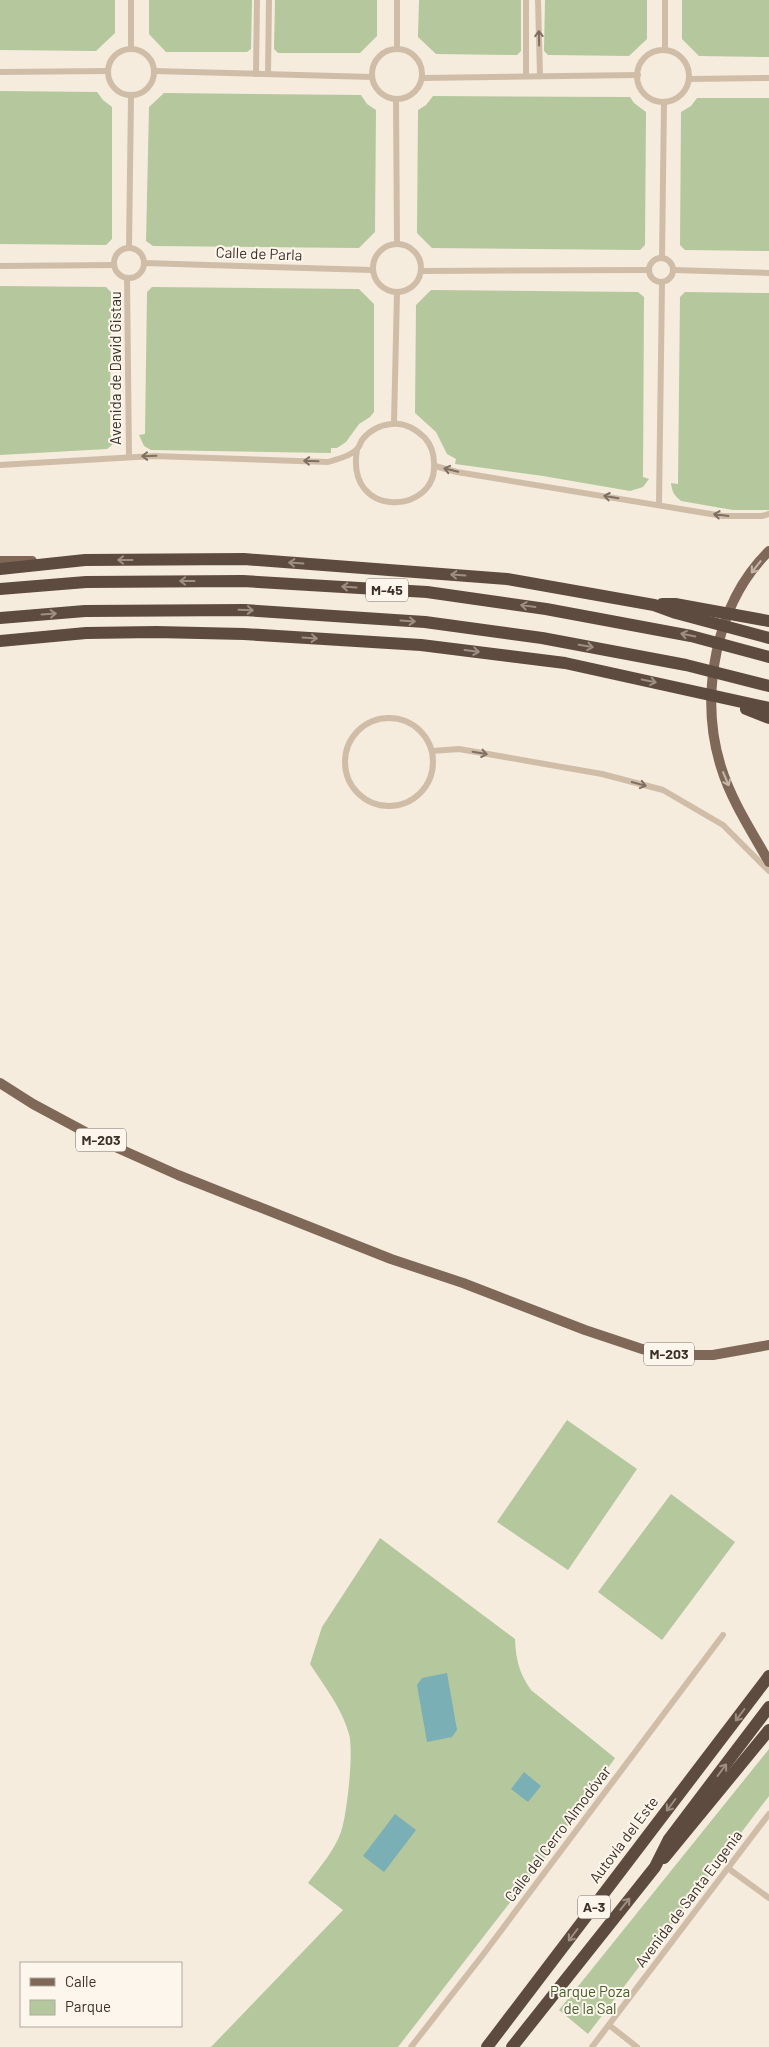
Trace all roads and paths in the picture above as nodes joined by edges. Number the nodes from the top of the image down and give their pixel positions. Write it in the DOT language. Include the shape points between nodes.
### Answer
graph roads {
  1 [pos="131,0"];
  2 [pos="257,0"];
  3 [pos="269,0"];
  4 [pos="397,0"];
  5 [pos="526,0"];
  6 [pos="538,0"];
  7 [pos="665,0"];
  8 [pos="131,48"];
  9 [pos="397,49"];
  10 [pos="665,50"];
  11 [pos="108,71"];
  12 [pos="154,71"];
  13 [pos="0,72"];
  14 [pos="256,74"];
  15 [pos="268,74"];
  16 [pos="638,75"];
  17 [pos="526,76"];
  18 [pos="540,76"];
  19 [pos="372,77"];
  20 [pos="422,78"];
  21 [pos="769,78"];
  22 [pos="689,79"];
  23 [pos="131,96"];
  24 [pos="396,99"];
  25 [pos="664,102"];
  26 [pos="397,244"];
  27 [pos="129,248"];
  28 [pos="662,258"];
  29 [pos="144,263"];
  30 [pos="114,265"];
  31 [pos="0,266"];
  32 [pos="372,270"];
  33 [pos="649,270"];
  34 [pos="673,270"];
  35 [pos="421,271"];
  36 [pos="769,273"];
  37 [pos="128,278"];
  38 [pos="662,283"];
  39 [pos="397,293"];
  40 [pos="394,423"];
  41 [pos="357,450"];
  42 [pos="129,458"];
  43 [pos="0,465"];
  44 [pos="434,466"];
  45 [pos="659,504"];
  46 [pos="769,514"];
  47 [pos="769,551"];
  48 [pos="85,560"];
  49 [pos="0,561"];
  50 [pos="0,569"];
  51 [pos="0,589"];
  52 [pos="654,605"];
  53 [pos="0,618"];
  54 [pos="769,621"];
  55 [pos="156,632"];
  56 [pos="769,638"];
  57 [pos="0,639"];
  58 [pos="0,647"];
  59 [pos="769,657"];
  60 [pos="769,686"];
  61 [pos="697,691"];
  62 [pos="769,708"];
  63 [pos="769,718"];
  64 [pos="432,751"];
  65 [pos="769,862"];
  66 [pos="769,871"];
  67 [pos="0,1083"];
  68 [pos="769,1345"];
  69 [pos="724,1635"];
  70 [pos="769,1676"];
  71 [pos="769,1708"];
  72 [pos="769,1730"];
  73 [pos="769,1814"];
  74 [pos="655,1867"];
  75 [pos="729,1868"];
  76 [pos="769,1898"];
  77 [pos="609,2025"];
  78 [pos="411,2047"];
  79 [pos="487,2047"];
  80 [pos="512,2047"];
  81 [pos="592,2047"];
  82 [pos="637,2047"];
  1 -- 8 [label="street"];
  2 -- 14 [label="street"];
  3 -- 15 [label="street"];
  4 -- 9 [label="street"];
  5 -- 17 [label="street"];
  18 -- 6 [label="street, one-way"];
  7 -- 10 [label="street"];
  8 -- 11 [label="street" via="116,54"];
  8 -- 12 [label="street" via="147,57"];
  9 -- 19 [label="street" via="378,57"];
  9 -- 20 [label="street" via="413,54 422,69"];
  10 -- 16 [label="street" via="648,55"];
  10 -- 22 [label="street" via="685,62"];
  11 -- 13 [label="street"];
  11 -- 23 [label="street" via="112,85 119,92"];
  12 -- 14 [label="street"];
  12 -- 23 [label="street" via="145,90"];
  14 -- 15 [label="street"];
  15 -- 19 [label="street"];
  16 -- 18 [label="street"];
  16 -- 25 [label="street" via="640,87 648,96"];
  17 -- 18 [label="street"];
  17 -- 20 [label="street"];
  19 -- 24 [label="street" via="378,90"];
  20 -- 24 [label="street" via="410,96"];
  21 -- 22 [label="street"];
  22 -- 25 [label="street" via="681,95"];
  23 -- 27 [label="street"];
  24 -- 26 [label="street"];
  25 -- 28 [label="street"];
  26 -- 32 [label="street" via="382,249 373,262"];
  26 -- 35 [label="street" via="405,245 418,255"];
  27 -- 29 [label="street" via="140,252"];
  27 -- 30 [label="street" via="116,255"];
  28 -- 33 [label="street" via="652,262"];
  28 -- 34 [label="street" via="670,261"];
  29 -- 32 [label="street, Calle de Parla"];
  29 -- 37 [label="street" via="139,274"];
  30 -- 31 [label="street"];
  30 -- 37 [label="street" via="120,275"];
  32 -- 39 [label="street" via="383,289"];
  33 -- 35 [label="street"];
  33 -- 38 [label="street" via="654,280"];
  34 -- 36 [label="street"];
  34 -- 38 [label="street" via="669,280"];
  35 -- 39 [label="street" via="410,289"];
  37 -- 42 [label="street, Avenida de David Gistau"];
  38 -- 45 [label="street"];
  39 -- 40 [label="street"];
  40 -- 41 [label="street" via="372,431"];
  40 -- 44 [label="street" via="419,431 428,441"];
  41 -- 42 [label="street, one-way" via="328,462 154,456"];
  41 -- 44 [label="street" via="357,477 364,489 375,498 388,502 414,498 428,485"];
  42 -- 43 [label="street"];
  45 -- 44 [label="street, one-way"];
  46 -- 45 [label="street, one-way" via="723,516"];
  47 -- 65 [label="main road, one-way" via="743,583 724,622 715,656 712,694 714,732 721,767"];
  48 -- 49 [label="main road"];
  48 -- 50 [label="highway"];
  52 -- 48 [label="highway, one-way" via="507,578 244,559"];
  59 -- 51 [label="highway, M-45, one-way" via="691,636 546,608 427,592 243,581 86,582"];
  52 -- 54 [label="highway" via="675,604"];
  52 -- 56 [label="highway"];
  53 -- 60 [label="highway, M-45, one-way" via="85,612 244,610 425,622 542,638 686,665"];
  55 -- 57 [label="highway"];
  55 -- 58 [label="highway"];
  55 -- 61 [label="highway, one-way" via="421,645 565,663"];
  61 -- 62 [label="highway"];
  61 -- 63 [label="highway"];
  64 -- 64 [label="street" via="418,729 395,718 383,718 360,728 352,737 344,763 347,778 354,790 380,806 409,802 429,781"];
  64 -- 66 [label="street, one-way" via="459,749 602,774 663,790 723,825"];
  67 -- 68 [label="main road, M-203" via="102,1141 178,1175 391,1259 585,1330 642,1349 688,1356"];
  69 -- 78 [label="street, Calle del Cerro Almodóvar"];
  70 -- 79 [label="highway, Autovía del Este / A-3, one-way"];
  74 -- 71 [label="highway, A-3, one-way" via="669,1839"];
  72 -- 74 [label="highway" via="676,1846"];
  73 -- 75 [label="street, Avenida de Santa Eugenia"];
  80 -- 74 [label="highway, A-3, one-way"];
  75 -- 76 [label="street"];
  75 -- 77 [label="street, Avenida de Santa Eugenia"];
  77 -- 81 [label="street, Avenida de Santa Eugenia"];
  77 -- 82 [label="street"];
}
